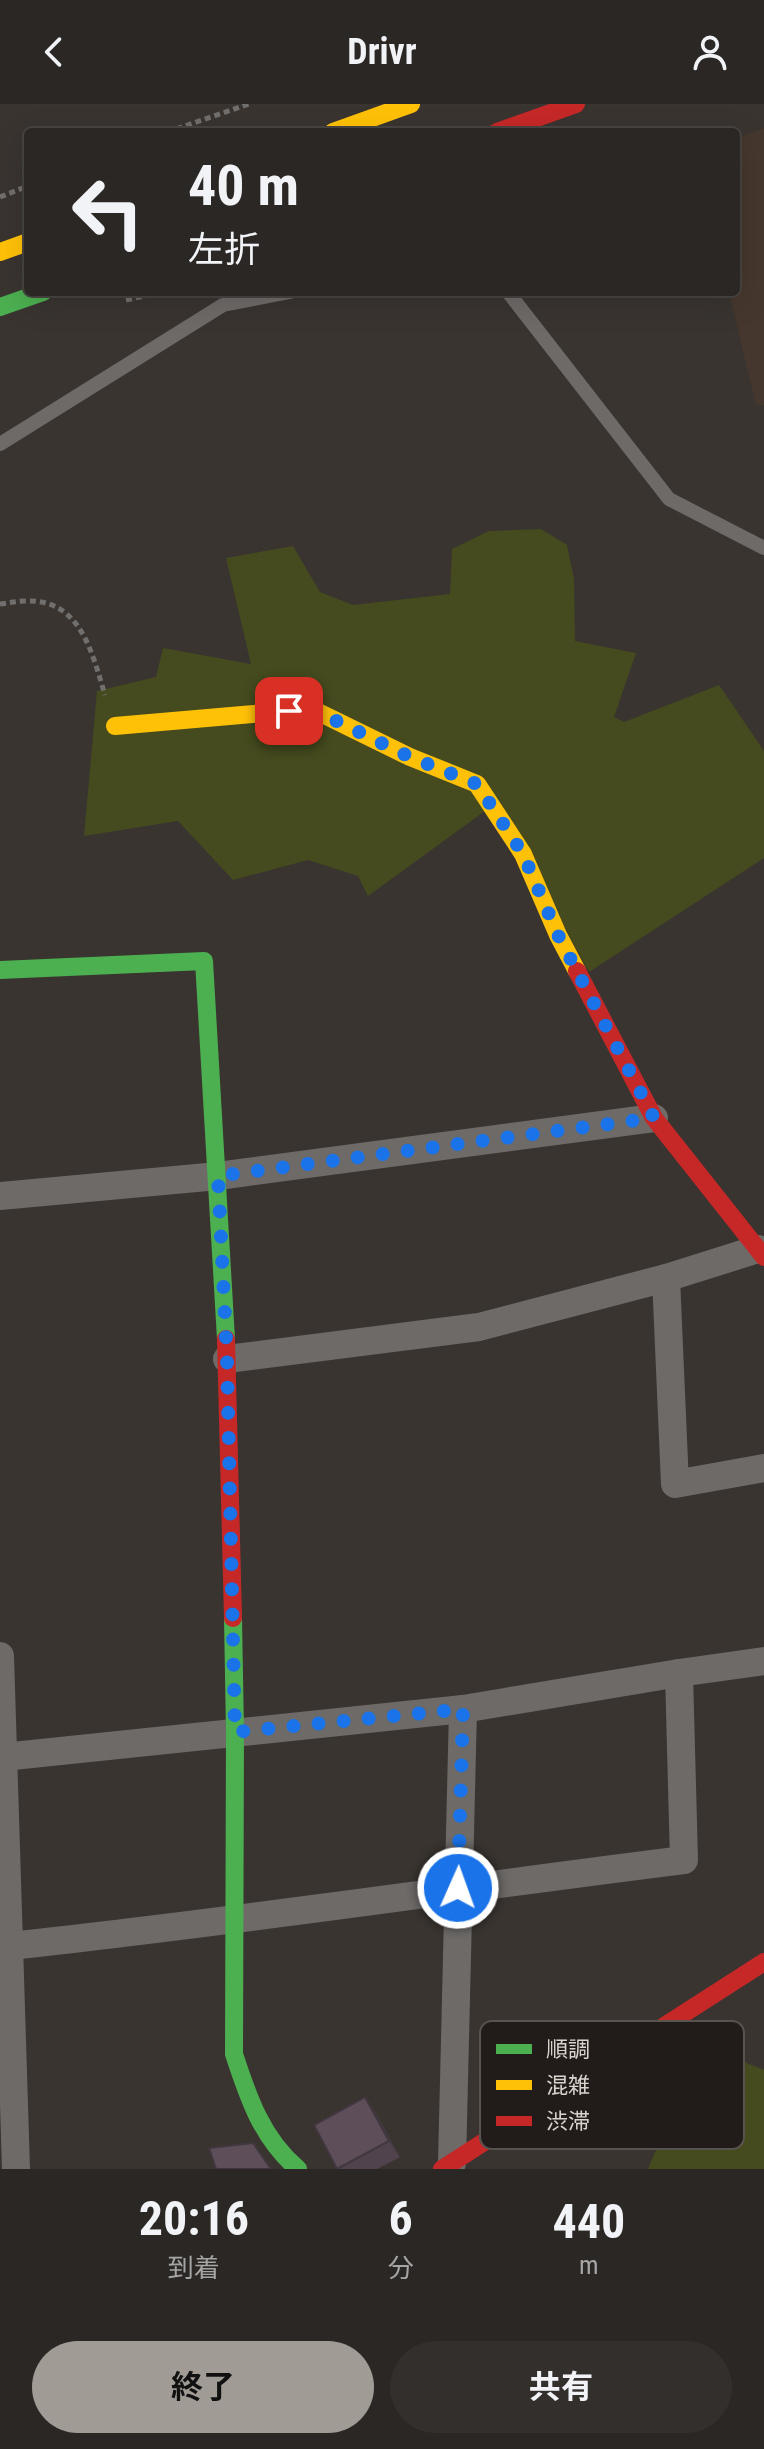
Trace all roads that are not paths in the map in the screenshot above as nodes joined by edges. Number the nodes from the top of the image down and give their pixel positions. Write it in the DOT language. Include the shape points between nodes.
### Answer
graph roads {
  1 [pos="411,104"];
  2 [pos="576,104"];
  3 [pos="344,128"];
  4 [pos="508,128"];
  5 [pos="24,243"];
  6 [pos="0,252"];
  7 [pos="32,296"];
  8 [pos="269,296"];
  9 [pos="511,296"];
  10 [pos="0,307"];
  11 [pos="0,444"];
  12 [pos="764,548"];
  13 [pos="115,726"];
  14 [pos="0,970"];
  15 [pos="654,1118"];
  16 [pos="218,1176"];
  17 [pos="0,1196"];
  18 [pos="761,1253"];
  19 [pos="666,1278"];
  20 [pos="227,1359"];
  21 [pos="764,1468"];
  22 [pos="0,1656"];
  23 [pos="764,1661"];
  24 [pos="679,1673"];
  25 [pos="463,1709"];
  26 [pos="235,1732"];
  27 [pos="3,1757"];
  28 [pos="458,1888"];
  29 [pos="234,1920"];
  30 [pos="9,1946"];
  31 [pos="764,1962"];
  32 [pos="672,2021"];
  33 [pos="480,2145"];
  34 [pos="447,2166"];
  35 [pos="16,2169"];
  36 [pos="298,2169"];
  1 -- 3 [label="main road"];
  2 -- 4 [label="main road"];
  5 -- 6 [label="main road"];
  7 -- 10 [label="main road"];
  8 -- 11 [label="lane" via="223,305"];
  9 -- 12 [label="lane" via="669,499"];
  13 -- 15 [label="main road" via="312,709 477,784 523,854 558,935"];
  14 -- 16 [label="main road" via="204,961"];
  15 -- 16 [label="street"];
  15 -- 18 [label="main road"];
  16 -- 17 [label="street"];
  16 -- 20 [label="main road"];
  18 -- 19 [label="street"];
  19 -- 20 [label="street" via="479,1327"];
  19 -- 21 [label="street" via="675,1484"];
  20 -- 26 [label="main road"];
  22 -- 27 [label="street"];
  23 -- 24 [label="street"];
  24 -- 25 [label="street"];
  24 -- 28 [label="street" via="684,1860"];
  25 -- 26 [label="street"];
  25 -- 28 [label="street"];
  26 -- 27 [label="street"];
  26 -- 29 [label="main road"];
  27 -- 30 [label="street"];
  28 -- 29 [label="street"];
  28 -- 34 [label="street"];
  29 -- 30 [label="street"];
  29 -- 36 [label="main road" via="234,2054 250,2104 283,2159"];
  30 -- 35 [label="street"];
  31 -- 32 [label="main road"];
  33 -- 34 [label="main road"];
}
